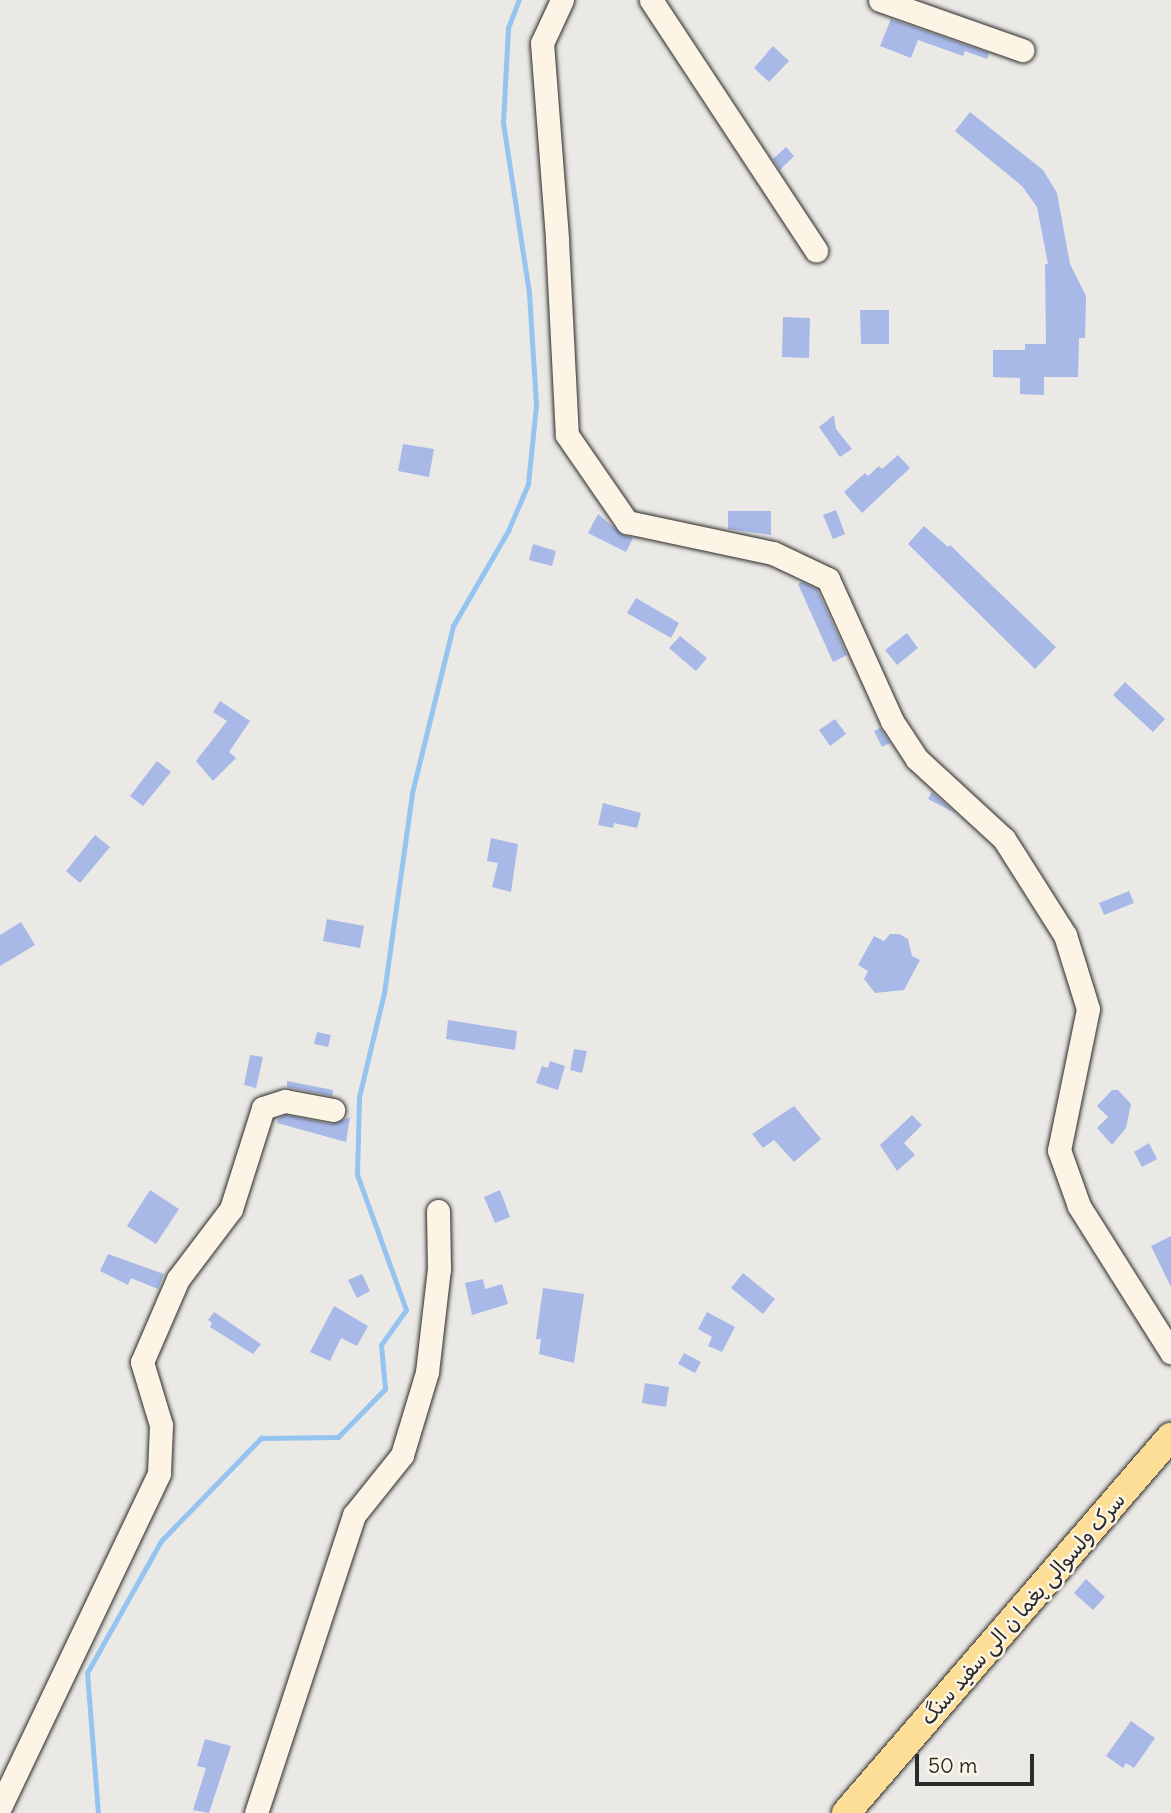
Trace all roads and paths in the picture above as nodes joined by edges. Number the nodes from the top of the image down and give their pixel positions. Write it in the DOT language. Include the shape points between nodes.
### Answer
graph roads {
  1 [pos="562,0"];
  2 [pos="651,0"];
  3 [pos="880,0"];
  4 [pos="1021,50"];
  5 [pos="816,250"];
  6 [pos="333,1110"];
  7 [pos="438,1211"];
  8 [pos="1171,1352"];
  9 [pos="1171,1437"];
  10 [pos="0,1807"];
  11 [pos="256,1813"];
  12 [pos="846,1813"];
  1 -- 8 [label="street" via="542,43 567,435 627,522 773,554 828,579 892,721 917,759 1004,839 1065,935 1088,1009 1059,1150 1079,1206"];
  2 -- 5 [label="street"];
  3 -- 4 [label="street"];
  6 -- 10 [label="street" via="285,1101 263,1108 231,1209 178,1279 142,1362 161,1425 159,1473"];
  7 -- 11 [label="street" via="439,1269 424,1384 402,1455 354,1515"];
  9 -- 12 [label="main road, سرک ولسوالی پغما ن الی سفید سنگ"];
}
